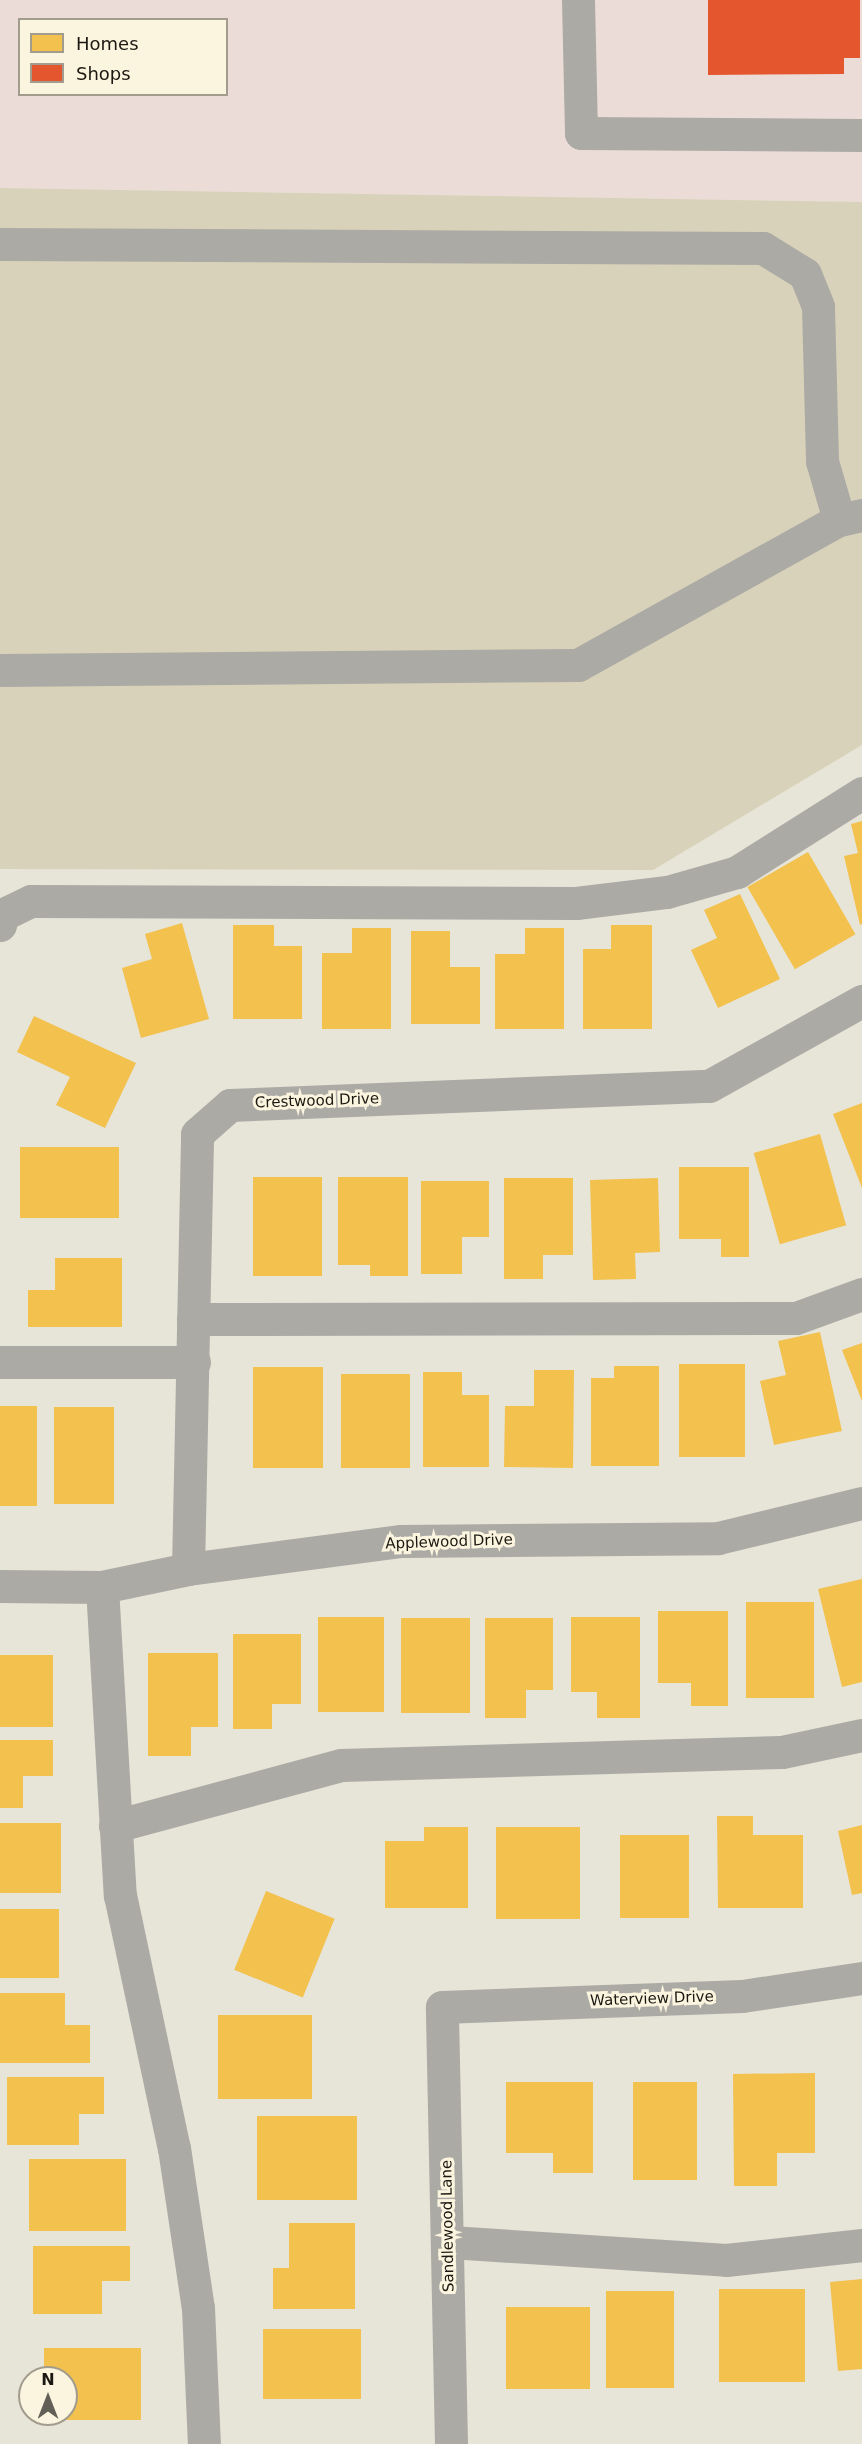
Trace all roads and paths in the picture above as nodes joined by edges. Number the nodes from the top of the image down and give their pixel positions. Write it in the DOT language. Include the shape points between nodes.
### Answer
graph roads {
  1 [pos="578,0"];
  2 [pos="862,135"];
  3 [pos="0,244"];
  4 [pos="851,518"];
  5 [pos="0,670"];
  6 [pos="862,792"];
  7 [pos="0,925"];
  8 [pos="862,1001"];
  9 [pos="862,1294"];
  10 [pos="193,1319"];
  11 [pos="0,1362"];
  12 [pos="194,1362"];
  13 [pos="862,1503"];
  14 [pos="188,1569"];
  15 [pos="0,1586"];
  16 [pos="102,1587"];
  17 [pos="862,1736"];
  18 [pos="115,1826"];
  19 [pos="862,1978"];
  20 [pos="441,2007"];
  21 [pos="450,2242"];
  22 [pos="862,2245"];
  23 [pos="204,2444"];
  24 [pos="452,2444"];
  1 -- 2 [label="street" via="581,133"];
  3 -- 4 [label="street" via="763,248 805,274 819,307 822,461"];
  4 -- 5 [label="street" via="578,665"];
  6 -- 7 [label="street" via="737,872 667,892 576,903 30,901 2,915"];
  8 -- 10 [label="street, Crestwood Drive" via="709,1086 230,1105 197,1134"];
  9 -- 10 [label="street" via="796,1318"];
  10 -- 12 [label="street, Crestwood Drive"];
  11 -- 12 [label="street"];
  12 -- 14 [label="street, Crestwood Drive"];
  13 -- 14 [label="street, Applewood Drive" via="718,1538 401,1541"];
  14 -- 16 [label="street, Applewood Drive"];
  15 -- 16 [label="street, Applewood Drive"];
  16 -- 18 [label="street"];
  17 -- 18 [label="street" via="782,1752 341,1765"];
  18 -- 23 [label="street" via="120,1895 174,2148 198,2308"];
  19 -- 20 [label="street, Waterview Drive" via="742,1996"];
  20 -- 21 [label="street, Sandlewood Lane"];
  21 -- 22 [label="street" via="726,2260"];
  21 -- 24 [label="street, Sandlewood Lane"];
}
